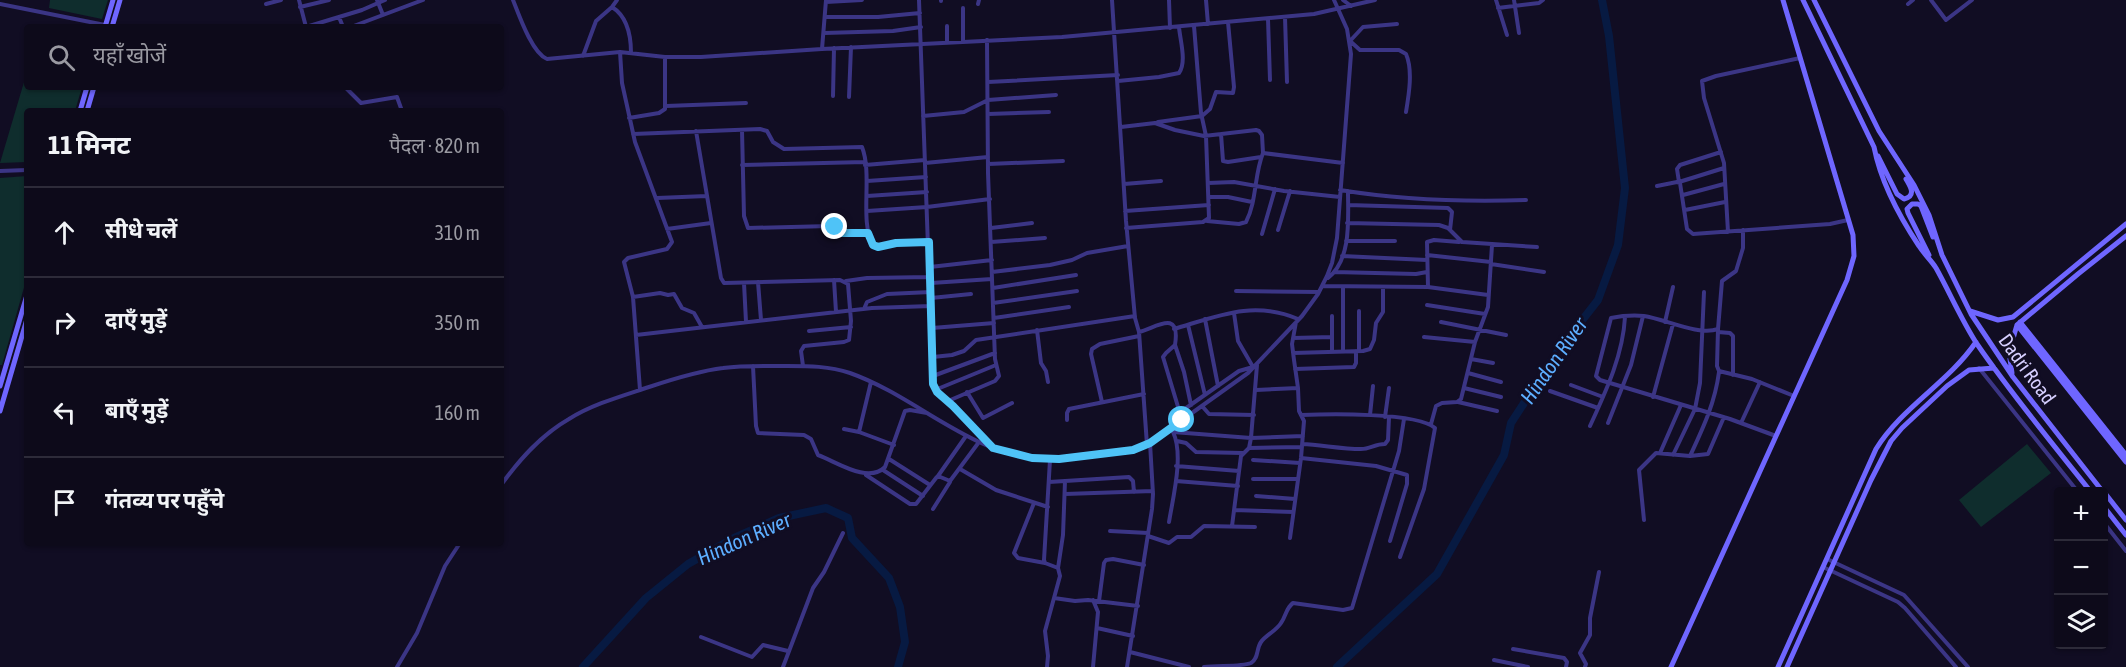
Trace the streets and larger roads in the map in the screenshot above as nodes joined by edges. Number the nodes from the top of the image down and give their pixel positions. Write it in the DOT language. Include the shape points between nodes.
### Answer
graph roads {
  1 [pos="113,0"];
  2 [pos="120,0"];
  3 [pos="280,0"];
  4 [pos="299,0"];
  5 [pos="329,0"];
  6 [pos="385,0"];
  7 [pos="423,0"];
  8 [pos="513,0"];
  9 [pos="617,0"];
  10 [pos="862,0"];
  11 [pos="919,0"];
  12 [pos="1112,0"];
  13 [pos="1169,0"];
  14 [pos="1206,0"];
  15 [pos="1334,0"];
  16 [pos="1343,0"];
  17 [pos="1375,0"];
  18 [pos="1496,0"];
  19 [pos="1514,0"];
  20 [pos="1543,0"];
  21 [pos="1783,0"];
  22 [pos="1803,0"];
  23 [pos="1814,0"];
  24 [pos="1913,0"];
  25 [pos="1931,0"];
  26 [pos="1972,0"];
  27 [pos="826,1"];
  28 [pos="378,2"];
  29 [pos="0,4"];
  30 [pos="266,4"];
  31 [pos="1908,4"];
  32 [pos="1351,6"];
  33 [pos="1515,6"];
  34 [pos="300,7"];
  35 [pos="612,7"];
  36 [pos="963,8"];
  37 [pos="1498,8"];
  38 [pos="1339,10"];
  39 [pos="920,13"];
  40 [pos="383,15"];
  41 [pos="339,17"];
  42 [pos="825,17"];
  43 [pos="1285,17"];
  44 [pos="1268,19"];
  45 [pos="1228,22"];
  46 [pos="97,24"];
  47 [pos="107,24"];
  48 [pos="108,24"];
  49 [pos="305,24"];
  50 [pos="316,24"];
  51 [pos="342,24"];
  52 [pos="359,24"];
  53 [pos="1208,24"];
  54 [pos="1397,24"];
  55 [pos="947,26"];
  56 [pos="1194,26"];
  57 [pos="921,27"];
  58 [pos="1179,27"];
  59 [pos="1170,28"];
  60 [pos="824,33"];
  61 [pos="1114,33"];
  62 [pos="1519,33"];
  63 [pos="1507,35"];
  64 [pos="987,40"];
  65 [pos="963,41"];
  66 [pos="1350,41"];
  67 [pos="948,42"];
  68 [pos="921,43"];
  69 [pos="851,47"];
  70 [pos="834,48"];
  71 [pos="822,49"];
  72 [pos="620,52"];
  73 [pos="631,53"];
  74 [pos="584,56"];
  75 [pos="665,57"];
  76 [pos="1800,58"];
  77 [pos="1118,78"];
  78 [pos="1270,80"];
  79 [pos="988,82"];
  80 [pos="1287,82"];
  81 [pos="86,90"];
  82 [pos="93,90"];
  83 [pos="348,90"];
  84 [pos="1056,95"];
  85 [pos="833,96"];
  86 [pos="849,97"];
  87 [pos="988,100"];
  88 [pos="746,103"];
  89 [pos="666,106"];
  90 [pos="81,108"];
  91 [pos="88,108"];
  92 [pos="401,108"];
  93 [pos="1049,112"];
  94 [pos="1406,112"];
  95 [pos="988,114"];
  96 [pos="923,116"];
  97 [pos="1202,116"];
  98 [pos="629,118"];
  99 [pos="1155,123"];
  100 [pos="1121,127"];
  101 [pos="742,130"];
  102 [pos="696,131"];
  103 [pos="633,134"];
  104 [pos="1221,134"];
  105 [pos="1206,136"];
  106 [pos="1887,146"];
  107 [pos="1874,147"];
  108 [pos="1721,152"];
  109 [pos="1263,155"];
  110 [pos="988,157"];
  111 [pos="925,161"];
  112 [pos="1063,161"];
  113 [pos="1342,163"];
  114 [pos="865,164"];
  115 [pos="988,164"];
  116 [pos="742,165"];
  117 [pos="1724,168"];
  118 [pos="24,170"];
  119 [pos="0,171"];
  120 [pos="926,177"];
  121 [pos="867,181"];
  122 [pos="1161,181"];
  123 [pos="1679,182"];
  124 [pos="1208,183"];
  125 [pos="1124,184"];
  126 [pos="1724,184"];
  127 [pos="1257,186"];
  128 [pos="1657,186"];
  129 [pos="1275,189"];
  130 [pos="1340,190"];
  131 [pos="1290,191"];
  132 [pos="1348,191"];
  133 [pos="927,192"];
  134 [pos="1683,195"];
  135 [pos="707,196"];
  136 [pos="867,196"];
  137 [pos="1209,197"];
  138 [pos="1340,197"];
  139 [pos="657,198"];
  140 [pos="990,199"];
  141 [pos="1526,200"];
  142 [pos="1252,202"];
  143 [pos="1725,202"];
  144 [pos="1209,205"];
  145 [pos="1348,205"];
  146 [pos="927,207"];
  147 [pos="1685,210"];
  148 [pos="867,211"];
  149 [pos="1125,212"];
  150 [pos="1848,220"];
  151 [pos="1206,221"];
  152 [pos="711,223"];
  153 [pos="1032,223"];
  154 [pos="1347,223"];
  155 [pos="2126,224"];
  156 [pos="990,228"];
  157 [pos="1126,228"];
  158 [pos="667,229"];
  159 [pos="1278,230"];
  160 [pos="1450,230"];
  161 [pos="1743,230"];
  162 [pos="1728,232"];
  163 [pos="868,233"];
  164 [pos="1262,234"];
  165 [pos="2126,236"];
  166 [pos="1045,238"];
  167 [pos="1346,241"];
  168 [pos="1395,241"];
  169 [pos="929,242"];
  170 [pos="991,242"];
  171 [pos="1462,242"];
  172 [pos="1492,245"];
  173 [pos="1128,246"];
  174 [pos="1537,246"];
  175 [pos="1942,255"];
  176 [pos="1342,256"];
  177 [pos="1427,257"];
  178 [pos="992,260"];
  179 [pos="1491,263"];
  180 [pos="1934,264"];
  181 [pos="930,267"];
  182 [pos="992,272"];
  183 [pos="1334,272"];
  184 [pos="1427,272"];
  185 [pos="1544,272"];
  186 [pos="1076,275"];
  187 [pos="930,277"];
  188 [pos="992,279"];
  189 [pos="834,280"];
  190 [pos="1325,280"];
  191 [pos="846,281"];
  192 [pos="758,282"];
  193 [pos="744,283"];
  194 [pos="931,283"];
  195 [pos="1322,286"];
  196 [pos="1343,286"];
  197 [pos="1383,287"];
  198 [pos="1428,287"];
  199 [pos="1673,287"];
  200 [pos="993,288"];
  201 [pos="1077,291"];
  202 [pos="1236,291"];
  203 [pos="931,292"];
  204 [pos="1319,292"];
  205 [pos="1704,292"];
  206 [pos="971,294"];
  207 [pos="1488,295"];
  208 [pos="633,297"];
  209 [pos="931,298"];
  210 [pos="2035,298"];
  211 [pos="993,303"];
  212 [pos="24,304"];
  213 [pos="2040,304"];
  214 [pos="1427,305"];
  215 [pos="931,306"];
  216 [pos="1070,308"];
  217 [pos="864,309"];
  218 [pos="851,310"];
  219 [pos="1359,311"];
  220 [pos="1970,311"];
  221 [pos="836,312"];
  222 [pos="1234,313"];
  223 [pos="1485,314"];
  224 [pos="1135,316"];
  225 [pos="1332,316"];
  226 [pos="1643,316"];
  227 [pos="1625,317"];
  228 [pos="1204,319"];
  229 [pos="761,320"];
  230 [pos="994,320"];
  231 [pos="1297,320"];
  232 [pos="746,322"];
  233 [pos="1441,322"];
  234 [pos="1665,322"];
  235 [pos="1673,324"];
  236 [pos="2018,324"];
  237 [pos="1188,325"];
  238 [pos="702,327"];
  239 [pos="851,327"];
  240 [pos="932,328"];
  241 [pos="24,329"];
  242 [pos="1174,329"];
  243 [pos="1479,329"];
  244 [pos="1703,329"];
  245 [pos="1037,330"];
  246 [pos="809,331"];
  247 [pos="1718,331"];
  248 [pos="1139,334"];
  249 [pos="636,335"];
  250 [pos="1506,335"];
  251 [pos="995,337"];
  252 [pos="1332,337"];
  253 [pos="1425,337"];
  254 [pos="1293,338"];
  255 [pos="1475,342"];
  256 [pos="1976,342"];
  257 [pos="1175,345"];
  258 [pos="1357,351"];
  259 [pos="995,352"];
  260 [pos="1332,352"];
  261 [pos="1343,352"];
  262 [pos="1293,353"];
  263 [pos="933,357"];
  264 [pos="1471,359"];
  265 [pos="1493,363"];
  266 [pos="996,365"];
  267 [pos="753,366"];
  268 [pos="803,366"];
  269 [pos="1255,366"];
  270 [pos="1978,368"];
  271 [pos="1994,368"];
  272 [pos="2,369"];
  273 [pos="1294,369"];
  274 [pos="1719,371"];
  275 [pos="1468,373"];
  276 [pos="1733,375"];
  277 [pos="933,376"];
  278 [pos="2013,377"];
  279 [pos="871,382"];
  280 [pos="1048,382"];
  281 [pos="1501,382"];
  282 [pos="1760,382"];
  283 [pos="1609,383"];
  284 [pos="1571,385"];
  285 [pos="0,386"];
  286 [pos="1218,386"];
  287 [pos="1373,386"];
  288 [pos="1623,387"];
  289 [pos="1298,388"];
  290 [pos="1389,388"];
  291 [pos="1464,388"];
  292 [pos="640,390"];
  293 [pos="935,390"];
  294 [pos="1256,390"];
  295 [pos="1550,391"];
  296 [pos="967,393"];
  297 [pos="1144,394"];
  298 [pos="1206,395"];
  299 [pos="1794,396"];
  300 [pos="1501,397"];
  301 [pos="1603,397"];
  302 [pos="1653,397"];
  303 [pos="948,401"];
  304 [pos="1102,402"];
  305 [pos="1457,402"];
  306 [pos="1012,403"];
  307 [pos="1191,405"];
  308 [pos="1201,405"];
  309 [pos="1681,405"];
  310 [pos="1598,408"];
  311 [pos="1695,409"];
  312 [pos="0,411"];
  313 [pos="1497,411"];
  314 [pos="1179,413"];
  315 [pos="1710,413"];
  316 [pos="931,414"];
  317 [pos="1254,415"];
  318 [pos="1301,415"];
  319 [pos="1370,415"];
  320 [pos="1387,417"];
  321 [pos="1724,417"];
  322 [pos="1404,419"];
  323 [pos="1066,420"];
  324 [pos="1182,420"];
  325 [pos="1608,423"];
  326 [pos="1741,423"];
  327 [pos="1431,424"];
  328 [pos="1590,426"];
  329 [pos="844,429"];
  330 [pos="1172,430"];
  331 [pos="859,432"];
  332 [pos="966,436"];
  333 [pos="1303,436"];
  334 [pos="1776,436"];
  335 [pos="1251,438"];
  336 [pos="1177,441"];
  337 [pos="979,442"];
  338 [pos="1149,444"];
  339 [pos="894,445"];
  340 [pos="1302,446"];
  341 [pos="993,448"];
  342 [pos="1249,448"];
  343 [pos="1242,453"];
  344 [pos="1660,453"];
  345 [pos="1673,454"];
  346 [pos="2126,455"];
  347 [pos="1690,456"];
  348 [pos="889,459"];
  349 [pos="1050,460"];
  350 [pos="1253,460"];
  351 [pos="1301,460"];
  352 [pos="2126,462"];
  353 [pos="1176,466"];
  354 [pos="960,469"];
  355 [pos="883,470"];
  356 [pos="1239,471"];
  357 [pos="1394,471"];
  358 [pos="865,474"];
  359 [pos="938,476"];
  360 [pos="1252,479"];
  361 [pos="1298,479"];
  362 [pos="504,481"];
  363 [pos="950,481"];
  364 [pos="1065,481"];
  365 [pos="1176,481"];
  366 [pos="1049,482"];
  367 [pos="930,485"];
  368 [pos="1238,486"];
  369 [pos="2074,487"];
  370 [pos="2087,487"];
  371 [pos="2099,487"];
  372 [pos="1153,491"];
  373 [pos="1134,492"];
  374 [pos="1065,494"];
  375 [pos="922,496"];
  376 [pos="1256,496"];
  377 [pos="2108,498"];
  378 [pos="1295,499"];
  379 [pos="1034,503"];
  380 [pos="1048,507"];
  381 [pos="933,509"];
  382 [pos="1234,510"];
  383 [pos="1293,512"];
  384 [pos="2108,513"];
  385 [pos="1644,520"];
  386 [pos="2126,520"];
  387 [pos="1169,522"];
  388 [pos="1232,526"];
  389 [pos="1255,528"];
  390 [pos="2108,529"];
  391 [pos="1110,531"];
  392 [pos="843,533"];
  393 [pos="1148,534"];
  394 [pos="2126,535"];
  395 [pos="1290,538"];
  396 [pos="1390,541"];
  397 [pos="458,546"];
  398 [pos="2126,551"];
  399 [pos="1401,557"];
  400 [pos="1827,559"];
  401 [pos="1835,562"];
  402 [pos="1045,563"];
  403 [pos="1144,566"];
  404 [pos="1823,567"];
  405 [pos="1058,568"];
  406 [pos="1831,570"];
  407 [pos="1599,572"];
  408 [pos="1054,598"];
  409 [pos="1093,600"];
  410 [pos="1099,601"];
  411 [pos="1138,606"];
  412 [pos="1097,628"];
  413 [pos="1133,636"];
  414 [pos="701,637"];
  415 [pos="1513,649"];
  416 [pos="788,651"];
  417 [pos="1130,652"];
  418 [pos="1494,660"];
  419 [pos="397,667"];
  420 [pos="783,667"];
  421 [pos="1047,667"];
  422 [pos="1093,667"];
  423 [pos="1127,667"];
  424 [pos="1189,667"];
  425 [pos="1204,667"];
  426 [pos="1528,667"];
  427 [pos="1566,667"];
  428 [pos="1585,667"];
  429 [pos="1671,667"];
  430 [pos="1778,667"];
  431 [pos="1787,667"];
  432 [pos="1956,667"];
  433 [pos="1968,667"];
  1 -- 47 [label="street"];
  2 -- 48 [label="street"];
  3 -- 30 [label="street"];
  4 -- 34 [label="street"];
  5 -- 34 [label="street"];
  6 -- 28 [label="street"];
  7 -- 40 [label="street"];
  8 -- 74 [label="street" via="543,58"];
  9 -- 35 [label="street"];
  10 -- 27 [label="street"];
  11 -- 39 [label="street"];
  12 -- 61 [label="street"];
  13 -- 59 [label="street"];
  14 -- 53 [label="street"];
  15 -- 38 [label="street"];
  16 -- 32 [label="street"];
  17 -- 32 [label="street"];
  18 -- 37 [label="street"];
  19 -- 33 [label="street"];
  20 -- 33 [label="street"];
  21 -- 76 [label="street"];
  22 -- 107 [label="street, Dadri Road"];
  23 -- 106 [label="street, Dadri Road"];
  24 -- 31 [label="street"];
  25 -- 26 [label="street" via="1946,20"];
  27 -- 42 [label="street"];
  28 -- 40 [label="street"];
  28 -- 41 [label="street"];
  29 -- 46 [label="street"];
  32 -- 38 [label="street"];
  33 -- 37 [label="street"];
  33 -- 62 [label="street"];
  34 -- 49 [label="street"];
  35 -- 73 [label="street" via="620,13 629,33"];
  35 -- 74 [label="street" via="596,21"];
  36 -- 65 [label="street"];
  37 -- 63 [label="street"];
  38 -- 43 [label="street"];
  38 -- 66 [label="street"];
  39 -- 42 [label="street"];
  39 -- 57 [label="street"];
  40 -- 52 [label="street"];
  41 -- 50 [label="street"];
  41 -- 51 [label="street"];
  42 -- 60 [label="street"];
  43 -- 44 [label="street"];
  43 -- 80 [label="street"];
  44 -- 45 [label="street"];
  44 -- 78 [label="street"];
  45 -- 53 [label="street"];
  45 -- 97 [label="street" via="1234,91 1216,92 1210,109"];
  53 -- 56 [label="street"];
  54 -- 66 [label="street" via="1363,27"];
  55 -- 67 [label="street"];
  56 -- 58 [label="street"];
  56 -- 97 [label="street"];
  57 -- 60 [label="street"];
  57 -- 68 [label="street"];
  58 -- 59 [label="street"];
  58 -- 77 [label="street" via="1179,73"];
  59 -- 61 [label="street"];
  60 -- 71 [label="street"];
  61 -- 64 [label="street"];
  61 -- 77 [label="street"];
  64 -- 65 [label="street"];
  64 -- 79 [label="street"];
  65 -- 67 [label="street"];
  66 -- 94 [label="street" via="1360,50 1399,50 1406,54"];
  66 -- 113 [label="street"];
  67 -- 68 [label="street"];
  68 -- 69 [label="street"];
  68 -- 96 [label="street"];
  69 -- 70 [label="street"];
  69 -- 86 [label="street"];
  70 -- 71 [label="street"];
  70 -- 85 [label="street"];
  71 -- 75 [label="street"];
  72 -- 73 [label="street"];
  72 -- 74 [label="street"];
  72 -- 98 [label="street"];
  73 -- 75 [label="street"];
  75 -- 89 [label="street"];
  76 -- 108 [label="street" via="1702,81"];
  76 -- 150 [label="street"];
  77 -- 79 [label="street"];
  77 -- 100 [label="street"];
  79 -- 87 [label="street"];
  81 -- 90 [label="street"];
  82 -- 91 [label="street"];
  83 -- 92 [label="street" via="361,103 395,96"];
  84 -- 87 [label="street"];
  87 -- 95 [label="street"];
  87 -- 96 [label="street" via="964,112"];
  88 -- 89 [label="street"];
  89 -- 98 [label="street" via="663,112"];
  93 -- 95 [label="street"];
  95 -- 110 [label="street"];
  96 -- 111 [label="street"];
  97 -- 99 [label="street"];
  97 -- 105 [label="street"];
  98 -- 103 [label="street"];
  99 -- 100 [label="street"];
  99 -- 105 [label="street"];
  100 -- 125 [label="street"];
  101 -- 102 [label="street"];
  101 -- 114 [label="street" via="764,130 772,142 784,149 860,146"];
  101 -- 116 [label="street"];
  102 -- 103 [label="street"];
  102 -- 135 [label="street"];
  103 -- 139 [label="street"];
  104 -- 105 [label="street"];
  104 -- 109 [label="street" via="1259,131"];
  104 -- 109 [label="street" via="1223,161"];
  105 -- 124 [label="street"];
  106 -- 107 [label="street, Dadri Road" via="1912,190 1909,198 1897,194"];
  106 -- 175 [label="street, Dadri Road" via="1919,195"];
  107 -- 180 [label="street, Dadri Road" via="1885,185 1907,227"];
  108 -- 117 [label="street"];
  108 -- 123 [label="street" via="1680,165"];
  109 -- 113 [label="street"];
  109 -- 127 [label="street"];
  110 -- 111 [label="street"];
  110 -- 115 [label="street"];
  111 -- 114 [label="street"];
  111 -- 120 [label="street"];
  112 -- 115 [label="street"];
  113 -- 130 [label="street"];
  114 -- 116 [label="street"];
  114 -- 121 [label="street"];
  115 -- 140 [label="street"];
  116 -- 163 [label="street" via="748,228 830,226 842,233"];
  117 -- 123 [label="street"];
  117 -- 126 [label="street"];
  118 -- 119 [label="street"];
  120 -- 121 [label="street"];
  120 -- 133 [label="street"];
  121 -- 136 [label="street"];
  122 -- 125 [label="street"];
  123 -- 128 [label="street"];
  123 -- 134 [label="street"];
  124 -- 127 [label="street" via="1230,181"];
  124 -- 137 [label="street"];
  125 -- 149 [label="street"];
  126 -- 134 [label="street"];
  126 -- 143 [label="street"];
  127 -- 129 [label="street"];
  127 -- 142 [label="street"];
  129 -- 131 [label="street"];
  129 -- 164 [label="street"];
  130 -- 132 [label="street"];
  130 -- 138 [label="street"];
  131 -- 138 [label="street"];
  131 -- 159 [label="street"];
  132 -- 141 [label="street" via="1402,197"];
  132 -- 145 [label="street"];
  133 -- 136 [label="street"];
  133 -- 146 [label="street"];
  134 -- 147 [label="street"];
  135 -- 139 [label="street"];
  135 -- 152 [label="street"];
  136 -- 148 [label="street"];
  137 -- 142 [label="street"];
  137 -- 144 [label="street"];
  138 -- 190 [label="street" via="1335,251"];
  139 -- 158 [label="street"];
  140 -- 146 [label="street"];
  140 -- 156 [label="street"];
  142 -- 151 [label="street" via="1243,223"];
  143 -- 147 [label="street"];
  143 -- 162 [label="street"];
  144 -- 149 [label="street"];
  144 -- 151 [label="street"];
  145 -- 154 [label="street"];
  145 -- 160 [label="street" via="1448,208 1452,212"];
  146 -- 148 [label="street"];
  146 -- 169 [label="street"];
  147 -- 162 [label="street" via="1690,233"];
  148 -- 163 [label="street"];
  149 -- 157 [label="street"];
  150 -- 161 [label="street"];
  150 -- 299 [label="street" via="1854,256 1847,280"];
  151 -- 157 [label="street"];
  152 -- 158 [label="street"];
  152 -- 193 [label="street" via="723,281"];
  153 -- 156 [label="street"];
  154 -- 160 [label="street" via="1439,225"];
  154 -- 167 [label="street"];
  155 -- 210 [label="street"];
  156 -- 170 [label="street"];
  157 -- 173 [label="street"];
  158 -- 208 [label="street" via="671,246 624,262"];
  160 -- 171 [label="street"];
  161 -- 162 [label="street"];
  161 -- 247 [label="street" via="1743,248 1736,271 1722,281"];
  163 -- 169 [label="street" via="878,247"];
  165 -- 213 [label="street"];
  166 -- 170 [label="street"];
  167 -- 168 [label="street"];
  167 -- 176 [label="street"];
  169 -- 181 [label="street"];
  170 -- 178 [label="street"];
  171 -- 172 [label="street"];
  171 -- 177 [label="street" via="1431,240 1427,242"];
  172 -- 174 [label="street"];
  172 -- 179 [label="street"];
  173 -- 182 [label="street" via="1050,265"];
  173 -- 224 [label="street"];
  175 -- 180 [label="street, Dadri Road" via="1921,206 1912,204 1908,213"];
  175 -- 220 [label="street, Dadri Road"];
  176 -- 177 [label="street"];
  176 -- 183 [label="street"];
  177 -- 179 [label="street"];
  177 -- 184 [label="street"];
  178 -- 181 [label="street"];
  178 -- 182 [label="street"];
  179 -- 185 [label="street"];
  179 -- 207 [label="street"];
  180 -- 256 [label="street, Dadri Road"];
  181 -- 187 [label="street"];
  182 -- 188 [label="street"];
  183 -- 184 [label="street"];
  183 -- 190 [label="street"];
  184 -- 198 [label="street"];
  186 -- 200 [label="street"];
  187 -- 191 [label="street"];
  187 -- 194 [label="street"];
  188 -- 194 [label="street"];
  188 -- 200 [label="street"];
  189 -- 191 [label="street"];
  189 -- 192 [label="street"];
  189 -- 221 [label="street"];
  190 -- 195 [label="street"];
  191 -- 218 [label="street"];
  192 -- 193 [label="street"];
  192 -- 229 [label="street"];
  193 -- 232 [label="street"];
  194 -- 203 [label="street"];
  195 -- 196 [label="street"];
  195 -- 204 [label="street"];
  196 -- 197 [label="street"];
  196 -- 261 [label="street"];
  197 -- 198 [label="street"];
  197 -- 258 [label="street" via="1384,307 1376,323 1373,346"];
  198 -- 207 [label="street"];
  199 -- 234 [label="street"];
  200 -- 211 [label="street"];
  201 -- 211 [label="street"];
  202 -- 204 [label="street"];
  203 -- 209 [label="street"];
  203 -- 217 [label="street" via="880,295 867,302"];
  204 -- 231 [label="street"];
  205 -- 244 [label="street"];
  206 -- 209 [label="street"];
  207 -- 223 [label="street"];
  208 -- 238 [label="street" via="674,294 682,308 694,312"];
  208 -- 249 [label="street"];
  209 -- 215 [label="street"];
  210 -- 213 [label="street"];
  210 -- 220 [label="street" via="2005,319"];
  211 -- 230 [label="street"];
  212 -- 272 [label="street"];
  213 -- 236 [label="street"];
  214 -- 223 [label="street"];
  215 -- 217 [label="street"];
  215 -- 240 [label="street"];
  216 -- 230 [label="street"];
  217 -- 218 [label="street"];
  218 -- 221 [label="street"];
  218 -- 239 [label="street"];
  219 -- 258 [label="street"];
  220 -- 278 [label="street, Dadri Road"];
  221 -- 229 [label="street"];
  222 -- 228 [label="street"];
  222 -- 231 [label="street" via="1254,309 1275,311"];
  222 -- 269 [label="street" via="1238,340"];
  223 -- 243 [label="street"];
  224 -- 245 [label="street"];
  224 -- 248 [label="street"];
  225 -- 252 [label="street"];
  226 -- 227 [label="street"];
  226 -- 234 [label="street"];
  226 -- 288 [label="street"];
  227 -- 283 [label="street"];
  227 -- 283 [label="street" via="1609,321 1596,374"];
  228 -- 237 [label="street"];
  228 -- 286 [label="street"];
  229 -- 232 [label="street"];
  230 -- 240 [label="street"];
  230 -- 251 [label="street"];
  231 -- 254 [label="street"];
  231 -- 269 [label="street"];
  232 -- 238 [label="street"];
  233 -- 243 [label="street"];
  234 -- 235 [label="street"];
  235 -- 244 [label="street"];
  235 -- 302 [label="street"];
  236 -- 278 [label="street" via="2009,352"];
  236 -- 346 [label="street"];
  236 -- 352 [label="street"];
  237 -- 242 [label="street"];
  237 -- 298 [label="street"];
  238 -- 249 [label="street"];
  239 -- 246 [label="street"];
  239 -- 268 [label="street" via="847,341 804,346"];
  240 -- 263 [label="street"];
  241 -- 312 [label="street"];
  242 -- 248 [label="street" via="1162,322"];
  242 -- 257 [label="street"];
  243 -- 250 [label="street"];
  243 -- 255 [label="street"];
  244 -- 247 [label="street"];
  244 -- 311 [label="street"];
  245 -- 251 [label="street"];
  245 -- 280 [label="street"];
  247 -- 274 [label="street"];
  247 -- 276 [label="street" via="1734,336"];
  248 -- 297 [label="street"];
  248 -- 304 [label="street" via="1092,349"];
  249 -- 292 [label="street"];
  251 -- 259 [label="street"];
  251 -- 263 [label="street" via="976,340 952,355"];
  252 -- 254 [label="street"];
  252 -- 260 [label="street"];
  253 -- 255 [label="street"];
  254 -- 262 [label="street"];
  255 -- 264 [label="street"];
  256 -- 271 [label="street, Dadri Road"];
  256 -- 400 [label="street" via="1956,369 1885,434"];
  257 -- 307 [label="street"];
  257 -- 314 [label="street" via="1163,357"];
  258 -- 261 [label="street"];
  258 -- 273 [label="street" via="1354,367"];
  259 -- 266 [label="street"];
  259 -- 277 [label="street"];
  260 -- 261 [label="street"];
  260 -- 262 [label="street"];
  262 -- 273 [label="street"];
  263 -- 277 [label="street"];
  264 -- 265 [label="street"];
  264 -- 275 [label="street"];
  266 -- 293 [label="street"];
  266 -- 296 [label="street" via="998,379"];
  267 -- 268 [label="street"];
  267 -- 292 [label="street" via="715,369"];
  267 -- 358 [label="street" via="758,433 804,435 818,455"];
  268 -- 279 [label="street" via="837,369"];
  269 -- 286 [label="street" via="1239,371"];
  269 -- 294 [label="street"];
  269 -- 308 [label="street"];
  270 -- 271 [label="street"];
  270 -- 369 [label="street"];
  270 -- 401 [label="street" via="1947,386 1891,441"];
  271 -- 370 [label="street, Dadri Road"];
  272 -- 285 [label="street"];
  273 -- 289 [label="street"];
  274 -- 276 [label="street"];
  274 -- 315 [label="street"];
  275 -- 281 [label="street"];
  275 -- 291 [label="street"];
  276 -- 282 [label="street"];
  277 -- 293 [label="street"];
  278 -- 371 [label="street, Dadri Road"];
  279 -- 316 [label="street"];
  279 -- 331 [label="street"];
  282 -- 299 [label="street"];
  282 -- 326 [label="street"];
  283 -- 288 [label="street"];
  283 -- 301 [label="street"];
  284 -- 301 [label="street"];
  286 -- 298 [label="street"];
  287 -- 319 [label="street"];
  288 -- 302 [label="street"];
  288 -- 325 [label="street"];
  289 -- 294 [label="street"];
  289 -- 318 [label="street"];
  290 -- 320 [label="street"];
  291 -- 300 [label="street"];
  291 -- 305 [label="street"];
  292 -- 362 [label="street" via="567,420 530,450"];
  293 -- 303 [label="street"];
  294 -- 317 [label="street"];
  295 -- 310 [label="street"];
  296 -- 303 [label="street"];
  296 -- 306 [label="street" via="982,418"];
  297 -- 304 [label="street"];
  297 -- 338 [label="street"];
  298 -- 307 [label="street"];
  299 -- 334 [label="street"];
  301 -- 310 [label="street"];
  302 -- 309 [label="street"];
  303 -- 341 [label="street"];
  304 -- 323 [label="street" via="1069,409"];
  305 -- 313 [label="street"];
  305 -- 327 [label="street" via="1436,406"];
  307 -- 314 [label="street"];
  308 -- 317 [label="street" via="1209,414"];
  308 -- 324 [label="street"];
  309 -- 311 [label="street"];
  309 -- 344 [label="street"];
  310 -- 328 [label="street"];
  311 -- 315 [label="street"];
  311 -- 345 [label="street"];
  314 -- 324 [label="street"];
  315 -- 321 [label="street"];
  315 -- 347 [label="street"];
  316 -- 332 [label="street"];
  316 -- 339 [label="street" via="905,411"];
  317 -- 335 [label="street"];
  318 -- 319 [label="street"];
  318 -- 333 [label="street"];
  319 -- 320 [label="street"];
  320 -- 322 [label="street"];
  320 -- 340 [label="street" via="1385,444 1359,449"];
  321 -- 326 [label="street"];
  321 -- 347 [label="street" via="1708,454"];
  322 -- 327 [label="street"];
  322 -- 357 [label="street"];
  324 -- 330 [label="street"];
  326 -- 334 [label="street"];
  327 -- 399 [label="street" via="1435,430 1428,473"];
  329 -- 331 [label="street"];
  330 -- 335 [label="street"];
  330 -- 336 [label="street"];
  330 -- 338 [label="street"];
  331 -- 339 [label="street"];
  332 -- 337 [label="street"];
  332 -- 359 [label="street"];
  333 -- 335 [label="street"];
  333 -- 340 [label="street"];
  334 -- 429 [label="street"];
  335 -- 342 [label="street"];
  336 -- 343 [label="street" via="1196,452"];
  336 -- 353 [label="street"];
  337 -- 341 [label="street"];
  337 -- 354 [label="street"];
  338 -- 349 [label="street" via="1133,450"];
  338 -- 372 [label="street"];
  339 -- 348 [label="street"];
  340 -- 342 [label="street"];
  340 -- 351 [label="street"];
  341 -- 349 [label="street"];
  342 -- 343 [label="street"];
  343 -- 356 [label="street"];
  344 -- 345 [label="street"];
  344 -- 385 [label="street" via="1652,455 1638,473"];
  345 -- 347 [label="street"];
  348 -- 355 [label="street"];
  348 -- 367 [label="street"];
  349 -- 366 [label="street"];
  350 -- 351 [label="street"];
  351 -- 357 [label="street"];
  351 -- 361 [label="street"];
  353 -- 356 [label="street"];
  353 -- 365 [label="street"];
  354 -- 363 [label="street"];
  354 -- 379 [label="street" via="996,490"];
  355 -- 358 [label="street"];
  355 -- 375 [label="street"];
  356 -- 368 [label="street"];
  357 -- 396 [label="street" via="1408,478"];
  357 -- 425 [label="street" via="1352,608 1293,603 1281,624 1260,643 1251,663"];
  358 -- 375 [label="street" via="910,504 916,504"];
  359 -- 363 [label="street"];
  359 -- 367 [label="street"];
  360 -- 361 [label="street"];
  361 -- 378 [label="street"];
  363 -- 381 [label="street"];
  364 -- 366 [label="street"];
  364 -- 373 [label="street" via="1129,477"];
  364 -- 374 [label="street"];
  365 -- 368 [label="street"];
  365 -- 387 [label="street"];
  366 -- 380 [label="street"];
  367 -- 375 [label="street"];
  368 -- 382 [label="street"];
  372 -- 373 [label="street"];
  372 -- 393 [label="street"];
  373 -- 374 [label="street"];
  374 -- 405 [label="street"];
  376 -- 378 [label="street"];
  377 -- 386 [label="street, Dadri Road"];
  378 -- 383 [label="street"];
  379 -- 380 [label="street"];
  379 -- 402 [label="street" via="1015,556"];
  380 -- 402 [label="street"];
  382 -- 383 [label="street"];
  382 -- 388 [label="street"];
  383 -- 395 [label="street"];
  384 -- 394 [label="street"];
  388 -- 389 [label="street"];
  388 -- 393 [label="street" via="1204,526 1191,537 1177,537 1169,543"];
  390 -- 398 [label="street"];
  391 -- 393 [label="street"];
  392 -- 416 [label="street" via="813,588"];
  393 -- 403 [label="street"];
  397 -- 419 [label="street"];
  400 -- 401 [label="street"];
  400 -- 404 [label="street"];
  401 -- 406 [label="street"];
  401 -- 433 [label="street" via="1904,595"];
  402 -- 405 [label="street"];
  403 -- 410 [label="street" via="1106,560"];
  403 -- 411 [label="street"];
  404 -- 406 [label="street"];
  404 -- 430 [label="street"];
  405 -- 408 [label="street"];
  406 -- 431 [label="street"];
  406 -- 432 [label="street" via="1898,602"];
  407 -- 428 [label="street" via="1590,635 1580,653"];
  408 -- 409 [label="street"];
  408 -- 421 [label="street" via="1045,631"];
  409 -- 410 [label="street"];
  409 -- 412 [label="street" via="1098,612"];
  410 -- 411 [label="street"];
  411 -- 413 [label="street"];
  412 -- 413 [label="street"];
  412 -- 422 [label="street"];
  413 -- 417 [label="street"];
  414 -- 416 [label="street" via="752,657 763,645"];
  415 -- 427 [label="street" via="1564,658"];
  416 -- 420 [label="street"];
  417 -- 423 [label="street"];
  417 -- 424 [label="street"];
  418 -- 426 [label="street"];
}
